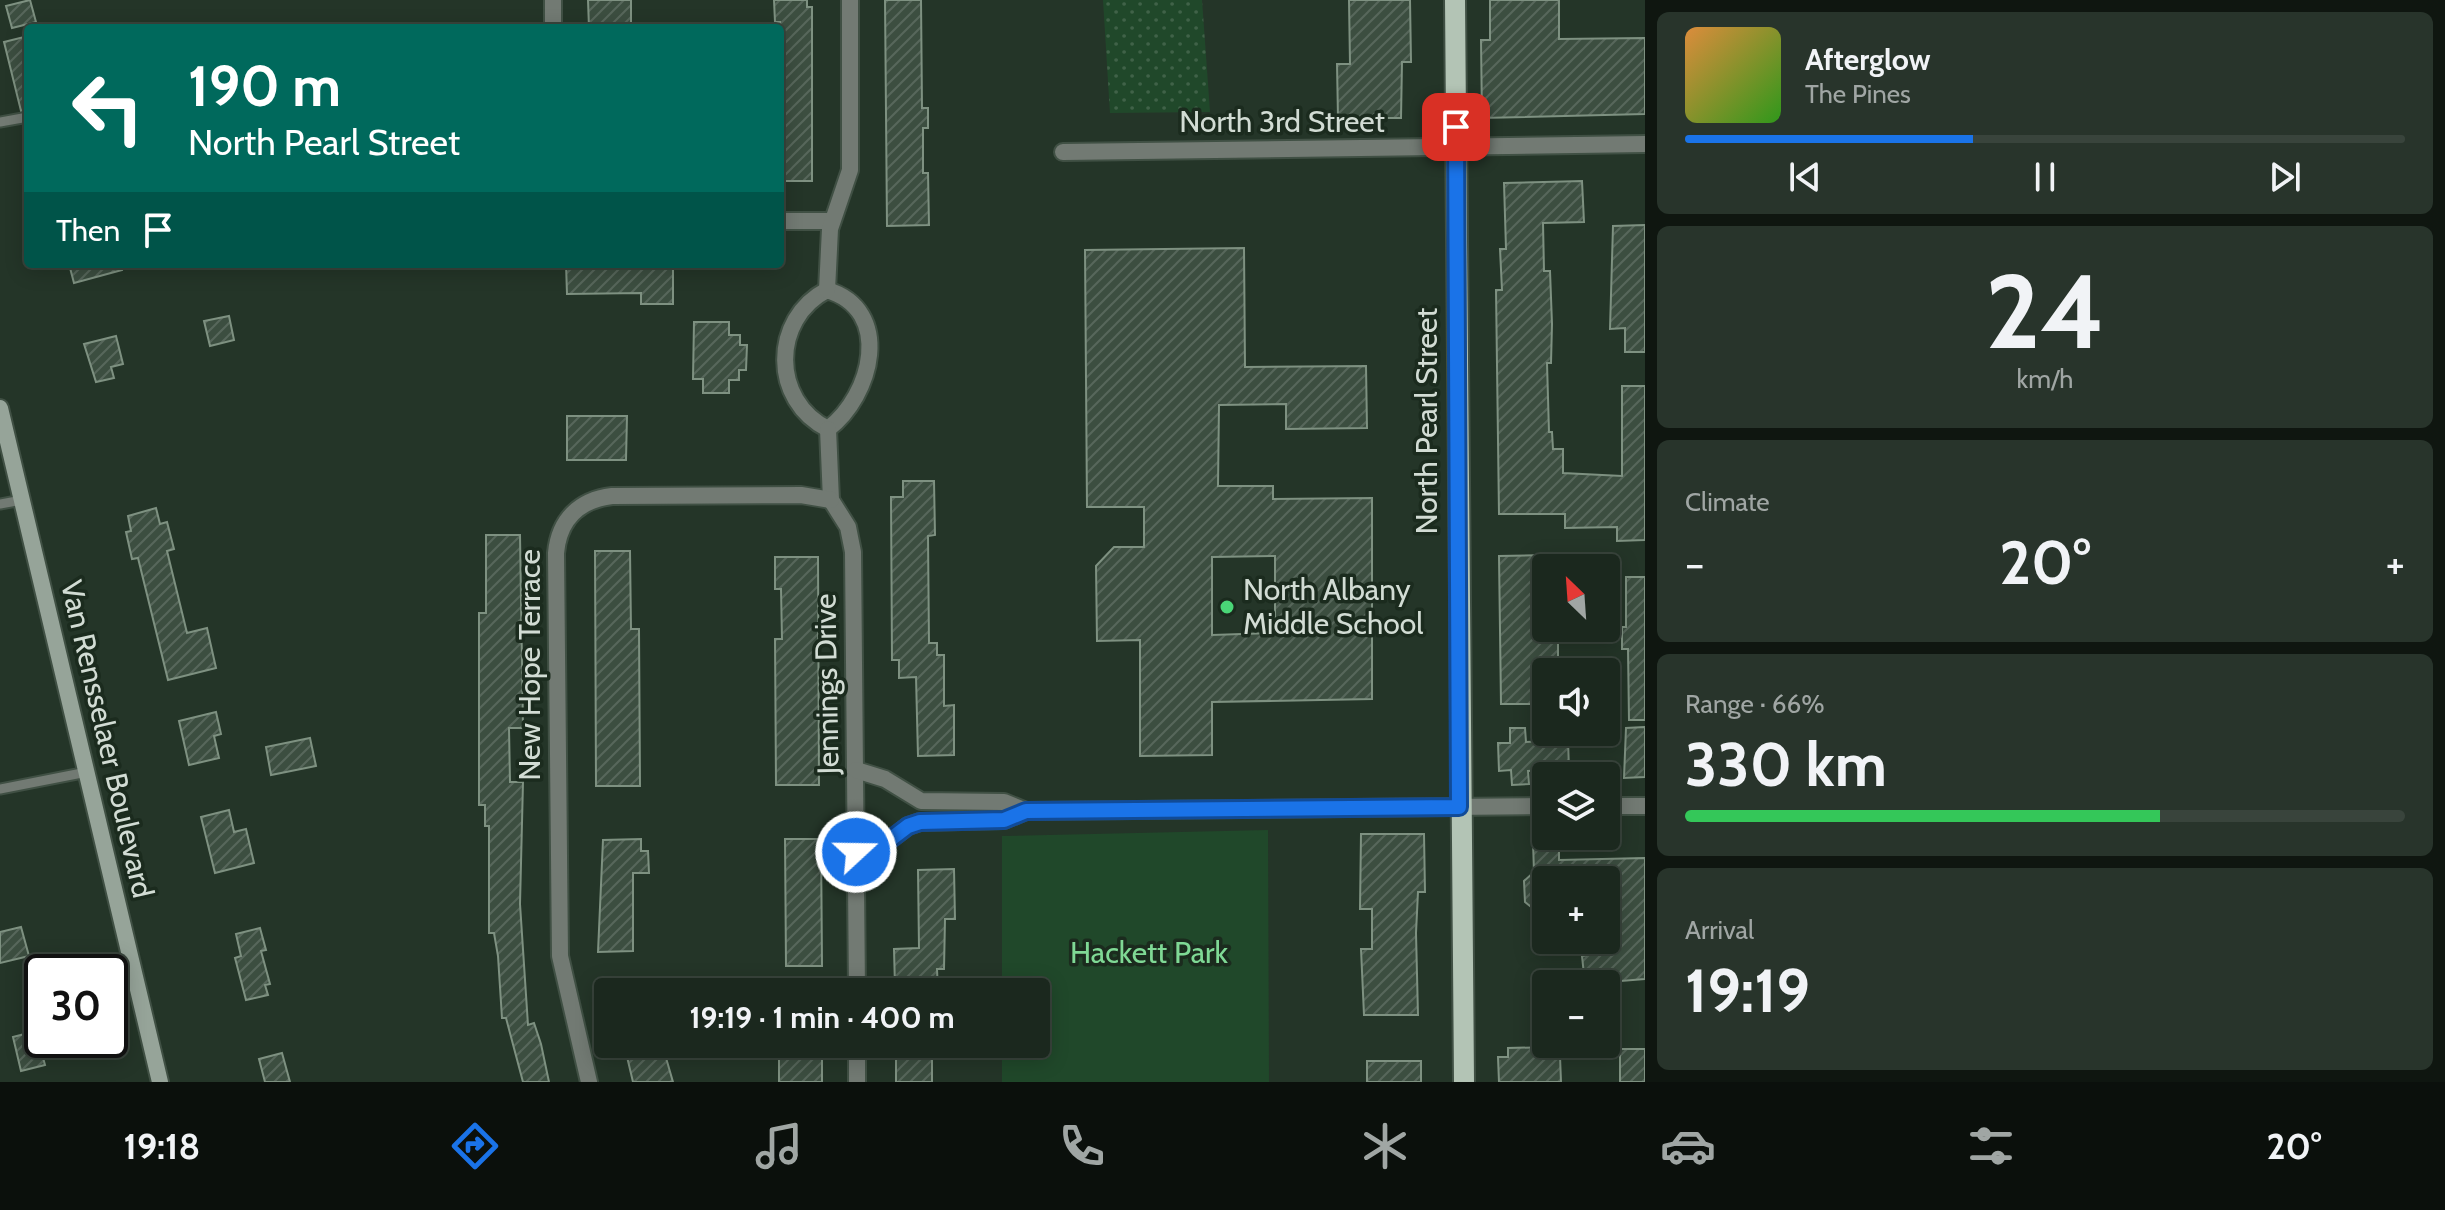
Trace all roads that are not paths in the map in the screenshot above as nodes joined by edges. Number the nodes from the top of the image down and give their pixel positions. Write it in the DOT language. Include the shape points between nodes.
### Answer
graph roads {
  1 [pos="553,0"];
  2 [pos="850,0"];
  3 [pos="1455,0"];
  4 [pos="553,24"];
  5 [pos="24,118"];
  6 [pos="0,122"];
  7 [pos="1645,144"];
  8 [pos="1457,149"];
  9 [pos="1063,152"];
  10 [pos="784,221"];
  11 [pos="832,221"];
  12 [pos="827,290"];
  13 [pos="0,408"];
  14 [pos="828,429"];
  15 [pos="22,500"];
  16 [pos="831,500"];
  17 [pos="0,504"];
  18 [pos="856,770"];
  19 [pos="87,772"];
  20 [pos="0,789"];
  21 [pos="1532,806"];
  22 [pos="1620,806"];
  23 [pos="1645,806"];
  24 [pos="1459,807"];
  25 [pos="1026,811"];
  26 [pos="856,852"];
  27 [pos="857,978"];
  28 [pos="857,1058"];
  29 [pos="160,1082"];
  30 [pos="589,1082"];
  31 [pos="857,1082"];
  32 [pos="1464,1082"];
  1 -- 4 [label="street"];
  2 -- 11 [label="street" via="850,170"];
  3 -- 8 [label="main road, North Pearl Street"];
  5 -- 6 [label="lane"];
  7 -- 8 [label="street, North 3rd Street"];
  8 -- 9 [label="street, North 3rd Street"];
  8 -- 24 [label="main road, North Pearl Street"];
  10 -- 11 [label="street"];
  11 -- 12 [label="street"];
  12 -- 14 [label="street" via="841,296 858,315 870,355 861,393"];
  12 -- 14 [label="street" via="808,302 790,326 785,361 797,401"];
  13 -- 15 [label="street, Van Rensselaer Boulevard"];
  14 -- 16 [label="street, Jennings Drive"];
  15 -- 17 [label="lane"];
  15 -- 19 [label="street, Van Rensselaer Boulevard"];
  16 -- 18 [label="street, Jennings Drive" via="848,527 853,552"];
  16 -- 30 [label="street, New Hope Terrace" via="801,495 612,496 576,510 559,534 560,956"];
  18 -- 25 [label="street" via="885,779 921,801 1004,802"];
  18 -- 26 [label="street, Jennings Drive"];
  19 -- 20 [label="lane"];
  19 -- 29 [label="street, Van Rensselaer Boulevard"];
  21 -- 24 [label="street"];
  22 -- 23 [label="street"];
  24 -- 25 [label="street"];
  24 -- 32 [label="main road, North Pearl Street"];
  25 -- 26 [label="street" via="1004,820 920,822 883,845"];
  26 -- 27 [label="street, Jennings Drive"];
  28 -- 31 [label="street"];
}
